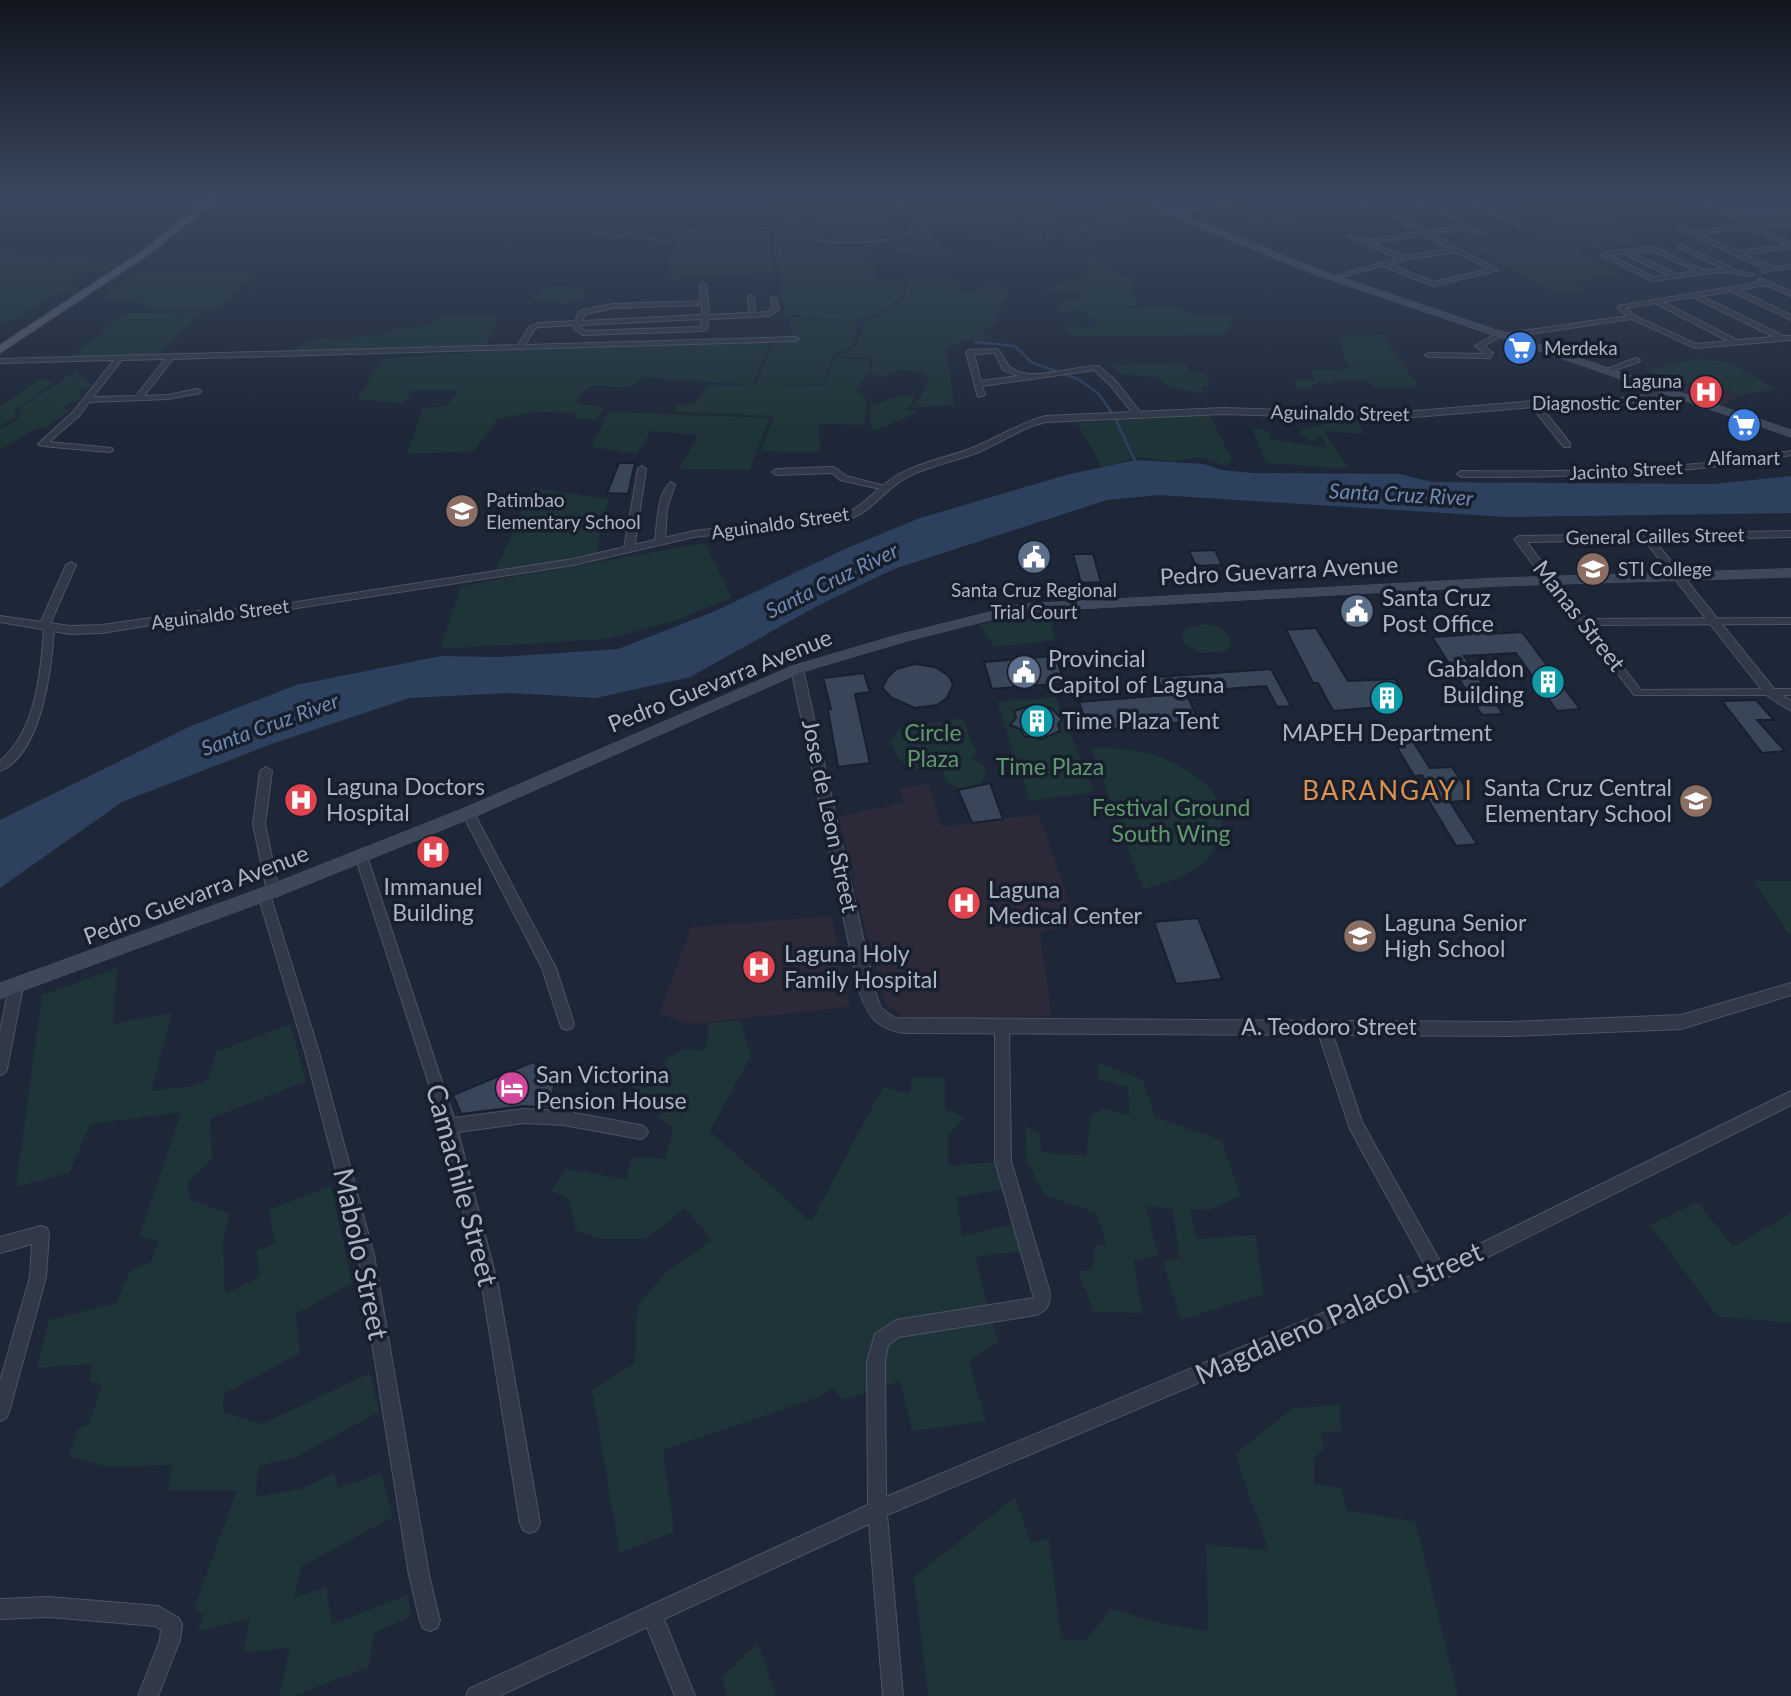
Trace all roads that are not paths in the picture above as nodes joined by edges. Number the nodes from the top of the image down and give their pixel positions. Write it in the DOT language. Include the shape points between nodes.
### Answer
graph roads {
  1 [pos="110,276"];
  2 [pos="1330,276"];
  3 [pos="1341,276"];
  4 [pos="1414,276"];
  5 [pos="1468,276"];
  6 [pos="1645,276"];
  7 [pos="1674,276"];
  8 [pos="1758,276"];
  9 [pos="1335,278"];
  10 [pos="1767,283"];
  11 [pos="703,284"];
  12 [pos="1732,289"];
  13 [pos="1791,294"];
  14 [pos="1693,295"];
  15 [pos="751,297"];
  16 [pos="775,299"];
  17 [pos="1656,301"];
  18 [pos="703,303"];
  19 [pos="752,314"];
  20 [pos="706,316"];
  21 [pos="1633,317"];
  22 [pos="1791,318"];
  23 [pos="577,321"];
  24 [pos="1505,334"];
  25 [pos="794,339"];
  26 [pos="1786,339"];
  27 [pos="1738,343"];
  28 [pos="520,346"];
  29 [pos="0,350"];
  30 [pos="1429,355"];
  31 [pos="170,357"];
  32 [pos="119,359"];
  33 [pos="1636,360"];
  34 [pos="0,361"];
  35 [pos="1608,370"];
  36 [pos="1031,379"];
  37 [pos="978,384"];
  38 [pos="1665,390"];
  39 [pos="197,391"];
  40 [pos="981,395"];
  41 [pos="138,398"];
  42 [pos="87,400"];
  43 [pos="1534,404"];
  44 [pos="1137,413"];
  45 [pos="1791,431"];
  46 [pos="1567,445"];
  47 [pos="109,450"];
  48 [pos="1791,453"];
  49 [pos="642,468"];
  50 [pos="776,472"];
  51 [pos="1461,474"];
  52 [pos="671,485"];
  53 [pos="885,487"];
  54 [pos="1791,534"];
  55 [pos="1647,536"];
  56 [pos="1520,539"];
  57 [pos="660,542"];
  58 [pos="629,549"];
  59 [pos="71,565"];
  60 [pos="1791,573"];
  61 [pos="1678,575"];
  62 [pos="1550,580"];
  63 [pos="0,619"];
  64 [pos="1791,621"];
  65 [pos="1584,622"];
  66 [pos="1715,622"];
  67 [pos="46,626"];
  68 [pos="797,669"];
  69 [pos="1770,692"];
  70 [pos="1791,692"];
  71 [pos="1638,693"];
  72 [pos="1791,707"];
  73 [pos="0,767"];
  74 [pos="266,771"];
  75 [pos="468,813"];
  76 [pos="361,856"];
  77 [pos="268,893"];
  78 [pos="8,989"];
  79 [pos="1791,989"];
  80 [pos="871,1004"];
  81 [pos="567,1024"];
  82 [pos="1323,1026"];
  83 [pos="1002,1029"];
  84 [pos="0,1069"];
  85 [pos="1791,1098"];
  86 [pos="449,1126"];
  87 [pos="640,1132"];
  88 [pos="0,1245"];
  89 [pos="1438,1273"];
  90 [pos="0,1412"];
  91 [pos="877,1510"];
  92 [pos="530,1523"];
  93 [pos="0,1609"];
  94 [pos="652,1614"];
  95 [pos="430,1621"];
  96 [pos="148,1696"];
  97 [pos="475,1696"];
  98 [pos="685,1696"];
  99 [pos="893,1696"];
  1 -- 29 [label="main road"];
  2 -- 9 [label="main road"];
  3 -- 9 [label="street"];
  4 -- 5 [label="street" via="1433,284"];
  6 -- 7 [label="street"];
  8 -- 10 [label="street"];
  9 -- 24 [label="main road"];
  10 -- 12 [label="street"];
  10 -- 13 [label="street"];
  11 -- 18 [label="street"];
  12 -- 14 [label="street"];
  12 -- 22 [label="street"];
  14 -- 17 [label="street"];
  14 -- 26 [label="street"];
  15 -- 19 [label="street"];
  16 -- 19 [label="street" via="774,312"];
  17 -- 21 [label="street" via="1620,307"];
  17 -- 27 [label="street"];
  18 -- 20 [label="street"];
  18 -- 23 [label="street" via="601,307 582,312"];
  19 -- 20 [label="street"];
  20 -- 23 [label="street"];
  20 -- 23 [label="street" via="703,329 583,333 576,328"];
  21 -- 24 [label="street"];
  21 -- 27 [label="street" via="1695,345"];
  23 -- 28 [label="street" via="532,327"];
  24 -- 30 [label="street" via="1479,346 1487,356"];
  24 -- 35 [label="main road"];
  25 -- 28 [label="street"];
  26 -- 27 [label="street"];
  28 -- 31 [label="street"];
  31 -- 32 [label="street"];
  31 -- 41 [label="street"];
  32 -- 34 [label="street"];
  32 -- 42 [label="street"];
  33 -- 35 [label="street"];
  35 -- 38 [label="main road"];
  36 -- 37 [label="street"];
  36 -- 37 [label="street" via="1006,368 997,351 970,352"];
  36 -- 44 [label="street" via="1090,368 1102,371"];
  37 -- 40 [label="street"];
  38 -- 43 [label="street, Aguinaldo Street" via="1613,402"];
  38 -- 45 [label="main road"];
  39 -- 41 [label="street"];
  41 -- 42 [label="street"];
  42 -- 47 [label="street" via="41,444"];
  43 -- 44 [label="street, Aguinaldo Street" via="1391,416"];
  43 -- 46 [label="street"];
  44 -- 53 [label="street, Aguinaldo Street" via="1027,423 979,449 912,471"];
  48 -- 51 [label="street, Jacinto Street" via="1670,470"];
  49 -- 58 [label="street"];
  50 -- 53 [label="street" via="834,470 844,478"];
  52 -- 57 [label="street"];
  53 -- 57 [label="street, Aguinaldo Street" via="874,503 846,517"];
  54 -- 55 [label="street, General Cailles Street"];
  55 -- 56 [label="street, General Cailles Street"];
  55 -- 61 [label="street"];
  56 -- 62 [label="street, Manas Street"];
  57 -- 58 [label="street, Aguinaldo Street"];
  58 -- 67 [label="street, Aguinaldo Street" via="573,562 265,610 199,614 102,629 70,631"];
  59 -- 67 [label="street"];
  60 -- 61 [label="main road, Pedro Guevarra Avenue"];
  61 -- 62 [label="main road, Pedro Guevarra Avenue"];
  61 -- 66 [label="street"];
  62 -- 65 [label="street, Manas Street"];
  62 -- 68 [label="main road, Pedro Guevarra Avenue" via="1022,608"];
  63 -- 67 [label="street, Aguinaldo Street"];
  64 -- 66 [label="street"];
  65 -- 66 [label="street"];
  65 -- 71 [label="street, Manas Street"];
  66 -- 69 [label="street"];
  67 -- 73 [label="street" via="48,652 27,735 13,760"];
  68 -- 75 [label="main road, Pedro Guevarra Avenue"];
  68 -- 80 [label="street, Jose de Leon Street"];
  69 -- 70 [label="street"];
  69 -- 71 [label="street"];
  69 -- 72 [label="street"];
  74 -- 77 [label="street, Mabolo Street" via="260,824"];
  75 -- 76 [label="main road, Pedro Guevarra Avenue"];
  75 -- 81 [label="street" via="549,968"];
  76 -- 77 [label="main road, Pedro Guevarra Avenue"];
  76 -- 86 [label="street, Camachile Street"];
  77 -- 78 [label="main road, Pedro Guevarra Avenue"];
  77 -- 95 [label="street, Mabolo Street" via="366,1255"];
  78 -- 84 [label="street"];
  79 -- 82 [label="street, A. Teodoro Street" via="1681,1022 1510,1029"];
  80 -- 83 [label="street, A. Teodoro Street" via="891,1024"];
  82 -- 83 [label="street, A. Teodoro Street"];
  82 -- 89 [label="street" via="1355,1124"];
  83 -- 91 [label="street" via="1003,1161 1042,1302 1036,1307 896,1329 881,1340 876,1362"];
  85 -- 89 [label="street, Magdaleno Palacol Street"];
  86 -- 87 [label="street" via="524,1116"];
  86 -- 92 [label="street, Camachile Street" via="490,1285"];
  88 -- 90 [label="street" via="41,1234 38,1278"];
  89 -- 91 [label="street, Magdaleno Palacol Street"];
  91 -- 94 [label="street"];
  91 -- 99 [label="street"];
  93 -- 96 [label="street" via="49,1607 158,1616 172,1625"];
  94 -- 97 [label="street"];
  94 -- 98 [label="street"];
}
